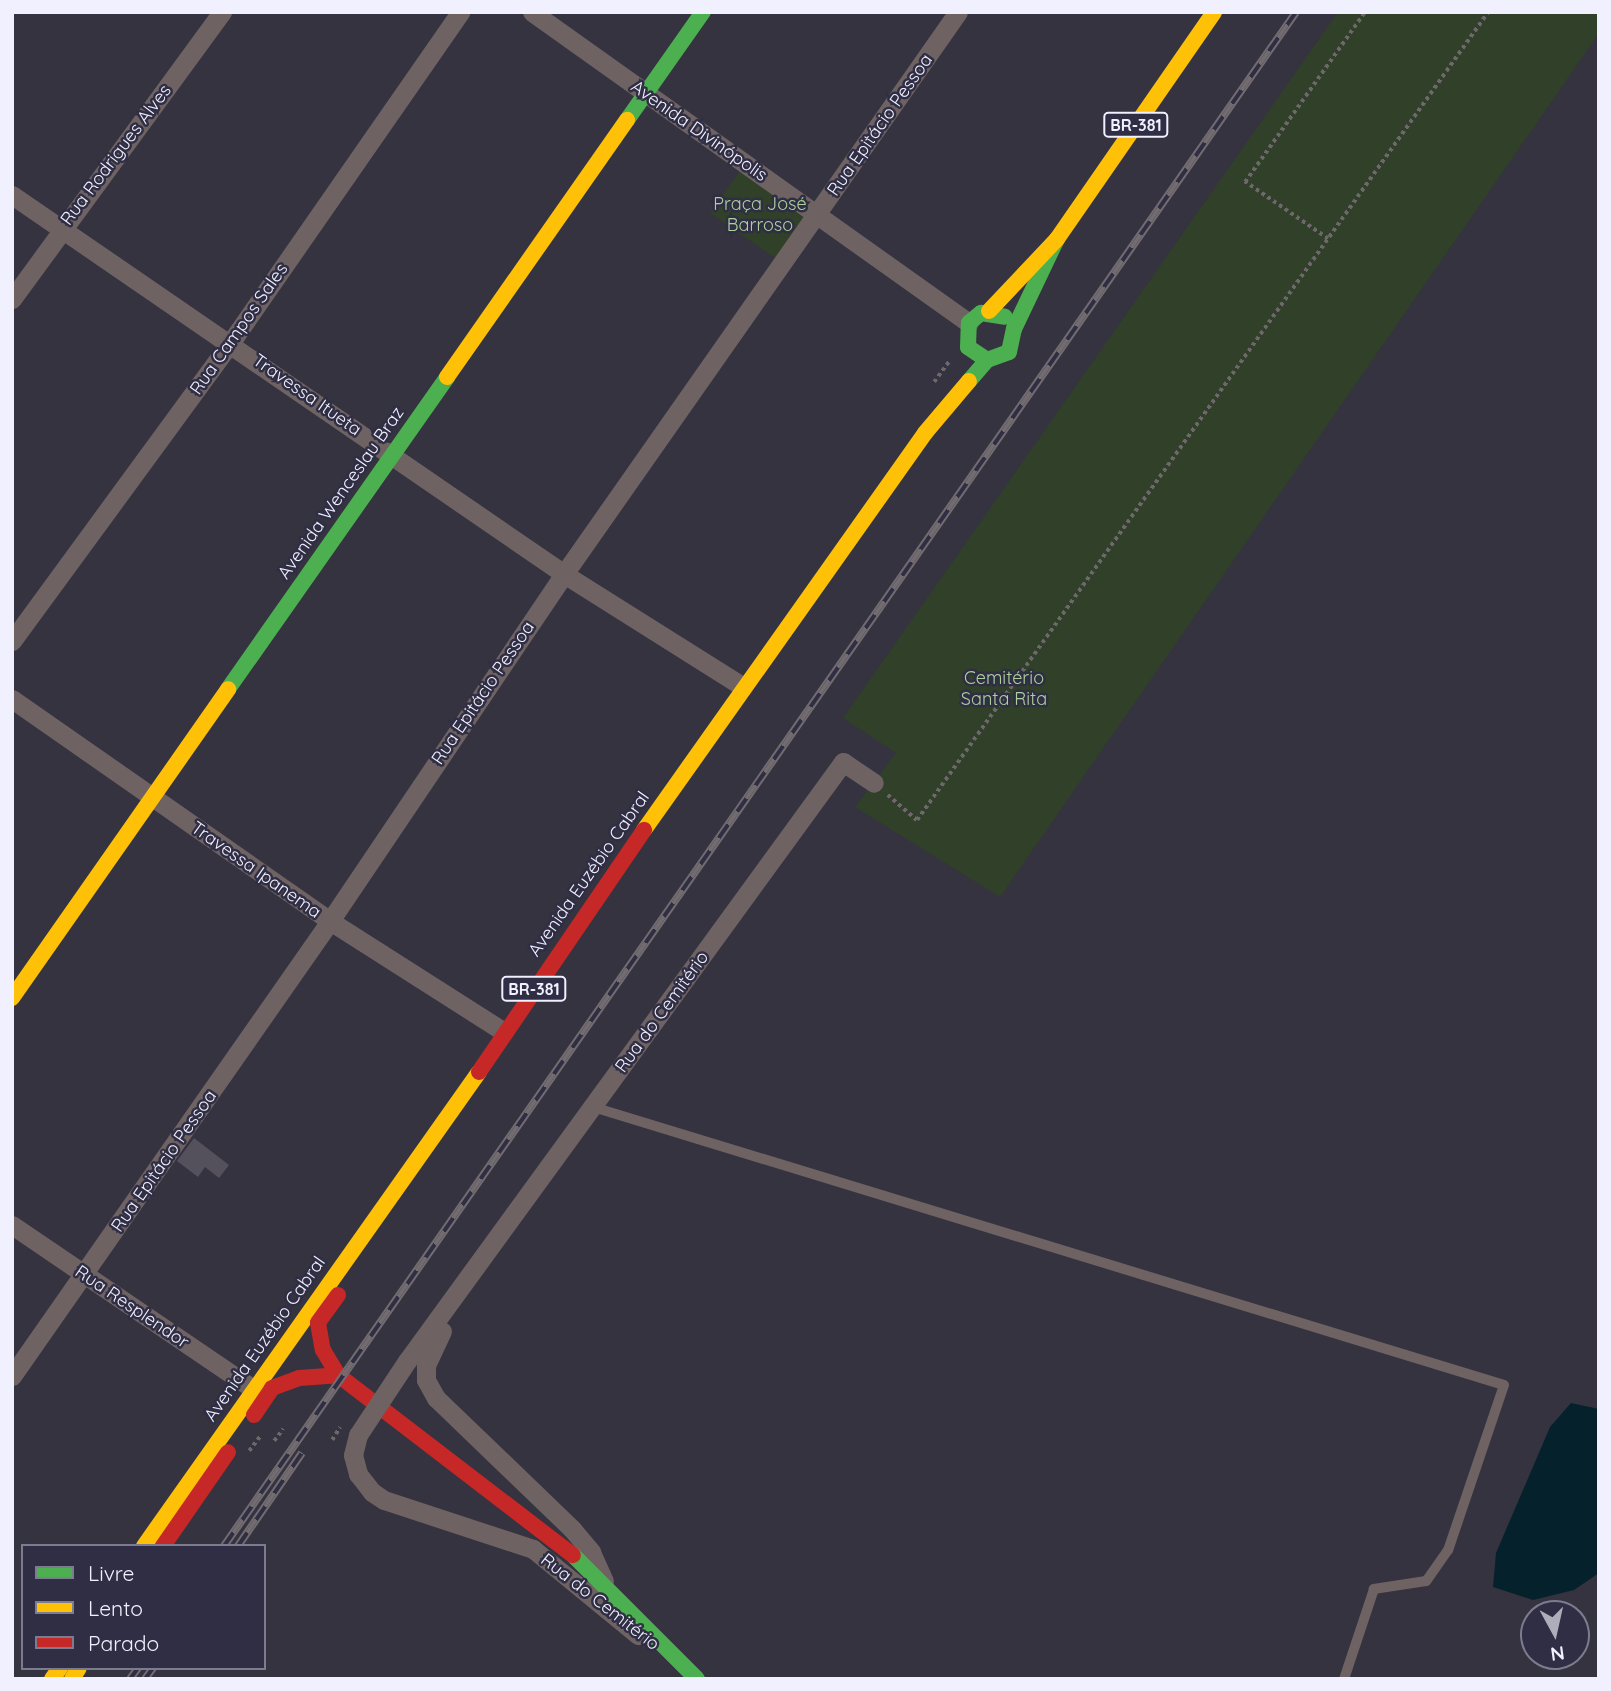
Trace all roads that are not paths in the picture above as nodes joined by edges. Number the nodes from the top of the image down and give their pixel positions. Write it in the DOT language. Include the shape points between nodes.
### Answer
graph roads {
  1 [pos="222,12"];
  2 [pos="460,12"];
  3 [pos="532,12"];
  4 [pos="703,12"];
  5 [pos="958,12"];
  6 [pos="1214,12"];
  7 [pos="646,94"];
  8 [pos="12,195"];
  9 [pos="818,214"];
  10 [pos="60,230"];
  11 [pos="1057,239"];
  12 [pos="12,299"];
  13 [pos="989,311"];
  14 [pos="969,323"];
  15 [pos="1014,329"];
  16 [pos="231,342"];
  17 [pos="962,359"];
  18 [pos="987,360"];
  19 [pos="925,433"];
  20 [pos="391,455"];
  21 [pos="564,574"];
  22 [pos="12,641"];
  23 [pos="743,686"];
  24 [pos="12,699"];
  25 [pos="874,783"];
  26 [pos="153,798"];
  27 [pos="330,921"];
  28 [pos="12,998"];
  29 [pos="504,1032"];
  30 [pos="476,1077"];
  31 [pos="593,1107"];
  32 [pos="12,1225"];
  33 [pos="85,1276"];
  34 [pos="459,1292"];
  35 [pos="338,1375"];
  36 [pos="12,1376"];
  37 [pos="253,1389"];
  38 [pos="145,1544"];
  39 [pos="164,1544"];
  40 [pos="608,1589"];
  41 [pos="692,1674"];
  42 [pos="1345,1679"];
  1 -- 10 [label="street, Rua Rodrigues Alves"];
  2 -- 16 [label="street, Rua Campos Sales"];
  3 -- 7 [label="street, Avenida Divinópolis"];
  4 -- 7 [label="street, Avenida Wenceslau Braz"];
  5 -- 9 [label="street, Rua Epitácio Pessoa"];
  6 -- 11 [label="street, Avenida Euzébio Cabral / BR-381"];
  7 -- 9 [label="street, Avenida Divinópolis"];
  7 -- 20 [label="street, Avenida Wenceslau Braz"];
  8 -- 10 [label="street, Travessa Itueta"];
  9 -- 14 [label="street, Avenida Divinópolis"];
  9 -- 21 [label="street, Rua Epitácio Pessoa"];
  10 -- 12 [label="street, Rua Rodrigues Alves"];
  10 -- 16 [label="street, Travessa Itueta"];
  11 -- 13 [label="street, Avenida Euzébio Cabral / BR-381"];
  11 -- 15 [label="street, Avenida Euzébio Cabral / BR-381"];
  13 -- 14 [label="street, BR-381"];
  13 -- 15 [label="street" via="1005,316"];
  14 -- 17 [label="street, BR-381"];
  15 -- 18 [label="street, Avenida Euzébio Cabral / BR-381" via="1009,352"];
  16 -- 20 [label="street, Travessa Itueta"];
  16 -- 22 [label="street, Rua Campos Sales"];
  17 -- 18 [label="street"];
  17 -- 19 [label="street, Avenida Euzébio Cabral / BR-381"];
  18 -- 19 [label="street, Avenida Euzébio Cabral / BR-381"];
  19 -- 23 [label="street, Avenida Euzébio Cabral / BR-381"];
  20 -- 21 [label="street, Travessa Itueta"];
  20 -- 26 [label="street, Avenida Wenceslau Braz"];
  21 -- 23 [label="street, Travessa Itueta"];
  21 -- 27 [label="street, Rua Epitácio Pessoa"];
  23 -- 29 [label="street, Avenida Euzébio Cabral / BR-381"];
  24 -- 26 [label="street, Travessa Ipanema"];
  25 -- 31 [label="street, Rua do Cemitério" via="843,762"];
  26 -- 27 [label="street, Travessa Ipanema"];
  26 -- 28 [label="street, Avenida Wenceslau Braz"];
  27 -- 29 [label="street, Travessa Ipanema"];
  27 -- 33 [label="street, Rua Epitácio Pessoa"];
  29 -- 30 [label="street, Avenida Euzébio Cabral / BR-381"];
  30 -- 35 [label="street" via="444,1143 318,1322 323,1350"];
  30 -- 37 [label="street, Avenida Euzébio Cabral / BR-381"];
  31 -- 34 [label="street, Rua do Cemitério"];
  31 -- 42 [label="lane" via="1504,1385 1448,1550 1426,1581 1374,1589"];
  32 -- 33 [label="street, Rua Resplendor"];
  33 -- 36 [label="street, Rua Epitácio Pessoa"];
  33 -- 37 [label="street, Rua Resplendor"];
  34 -- 40 [label="street, Rua do Cemitério" via="430,1353 426,1380 436,1398 572,1529 591,1552"];
  34 -- 41 [label="street, Rua do Cemitério, bridge" via="358,1435 353,1455 358,1474 372,1492 406,1508 533,1549"];
  35 -- 39 [label="street" via="299,1378 272,1388"];
  35 -- 40 [label="street" via="555,1538"];
  37 -- 38 [label="street, Avenida Euzébio Cabral / BR-381"];
  40 -- 41 [label="street"];
}
